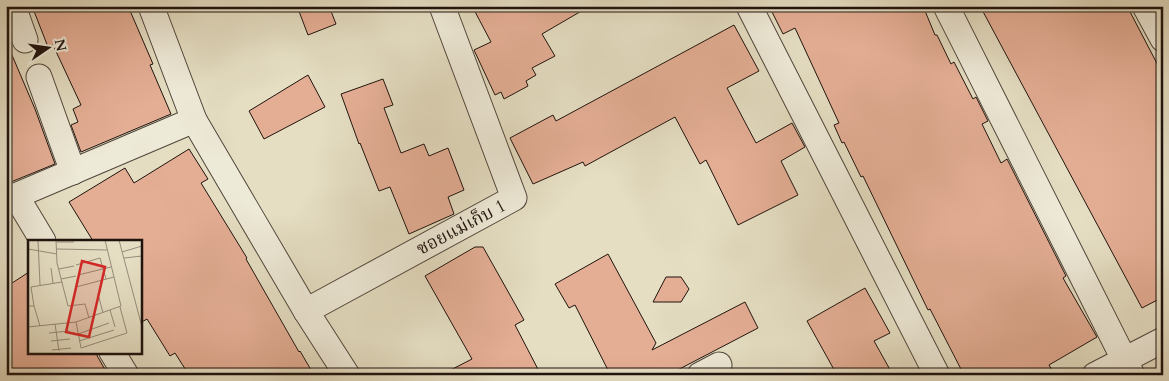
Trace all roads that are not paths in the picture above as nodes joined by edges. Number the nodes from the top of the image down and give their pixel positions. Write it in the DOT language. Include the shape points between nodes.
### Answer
graph roads {
  1 [pos="13,6"];
  2 [pos="151,6"];
  3 [pos="442,6"];
  4 [pos="750,6"];
  5 [pos="946,6"];
  6 [pos="1145,6"];
  7 [pos="1163,39"];
  8 [pos="25,40"];
  9 [pos="39,77"];
  10 [pos="194,120"];
  11 [pos="73,172"];
  12 [pos="11,198"];
  13 [pos="42,240"];
  14 [pos="306,311"];
  15 [pos="1163,340"];
  16 [pos="113,354"];
  17 [pos="1128,367"];
  18 [pos="126,375"];
  19 [pos="347,375"];
  20 [pos="937,375"];
  21 [pos="1095,375"];
  1 -- 8 [label="street"];
  2 -- 10 [label="street"];
  3 -- 14 [label="street, ซอยแม่เก็บ 1" via="514,198"];
  4 -- 20 [label="street"];
  5 -- 17 [label="street"];
  6 -- 7 [label="street"];
  9 -- 11 [label="street"];
  10 -- 11 [label="street"];
  10 -- 14 [label="street"];
  11 -- 12 [label="street"];
  12 -- 13 [label="street"];
  14 -- 19 [label="street"];
  15 -- 17 [label="street"];
  16 -- 18 [label="street"];
  17 -- 21 [label="street"];
}
